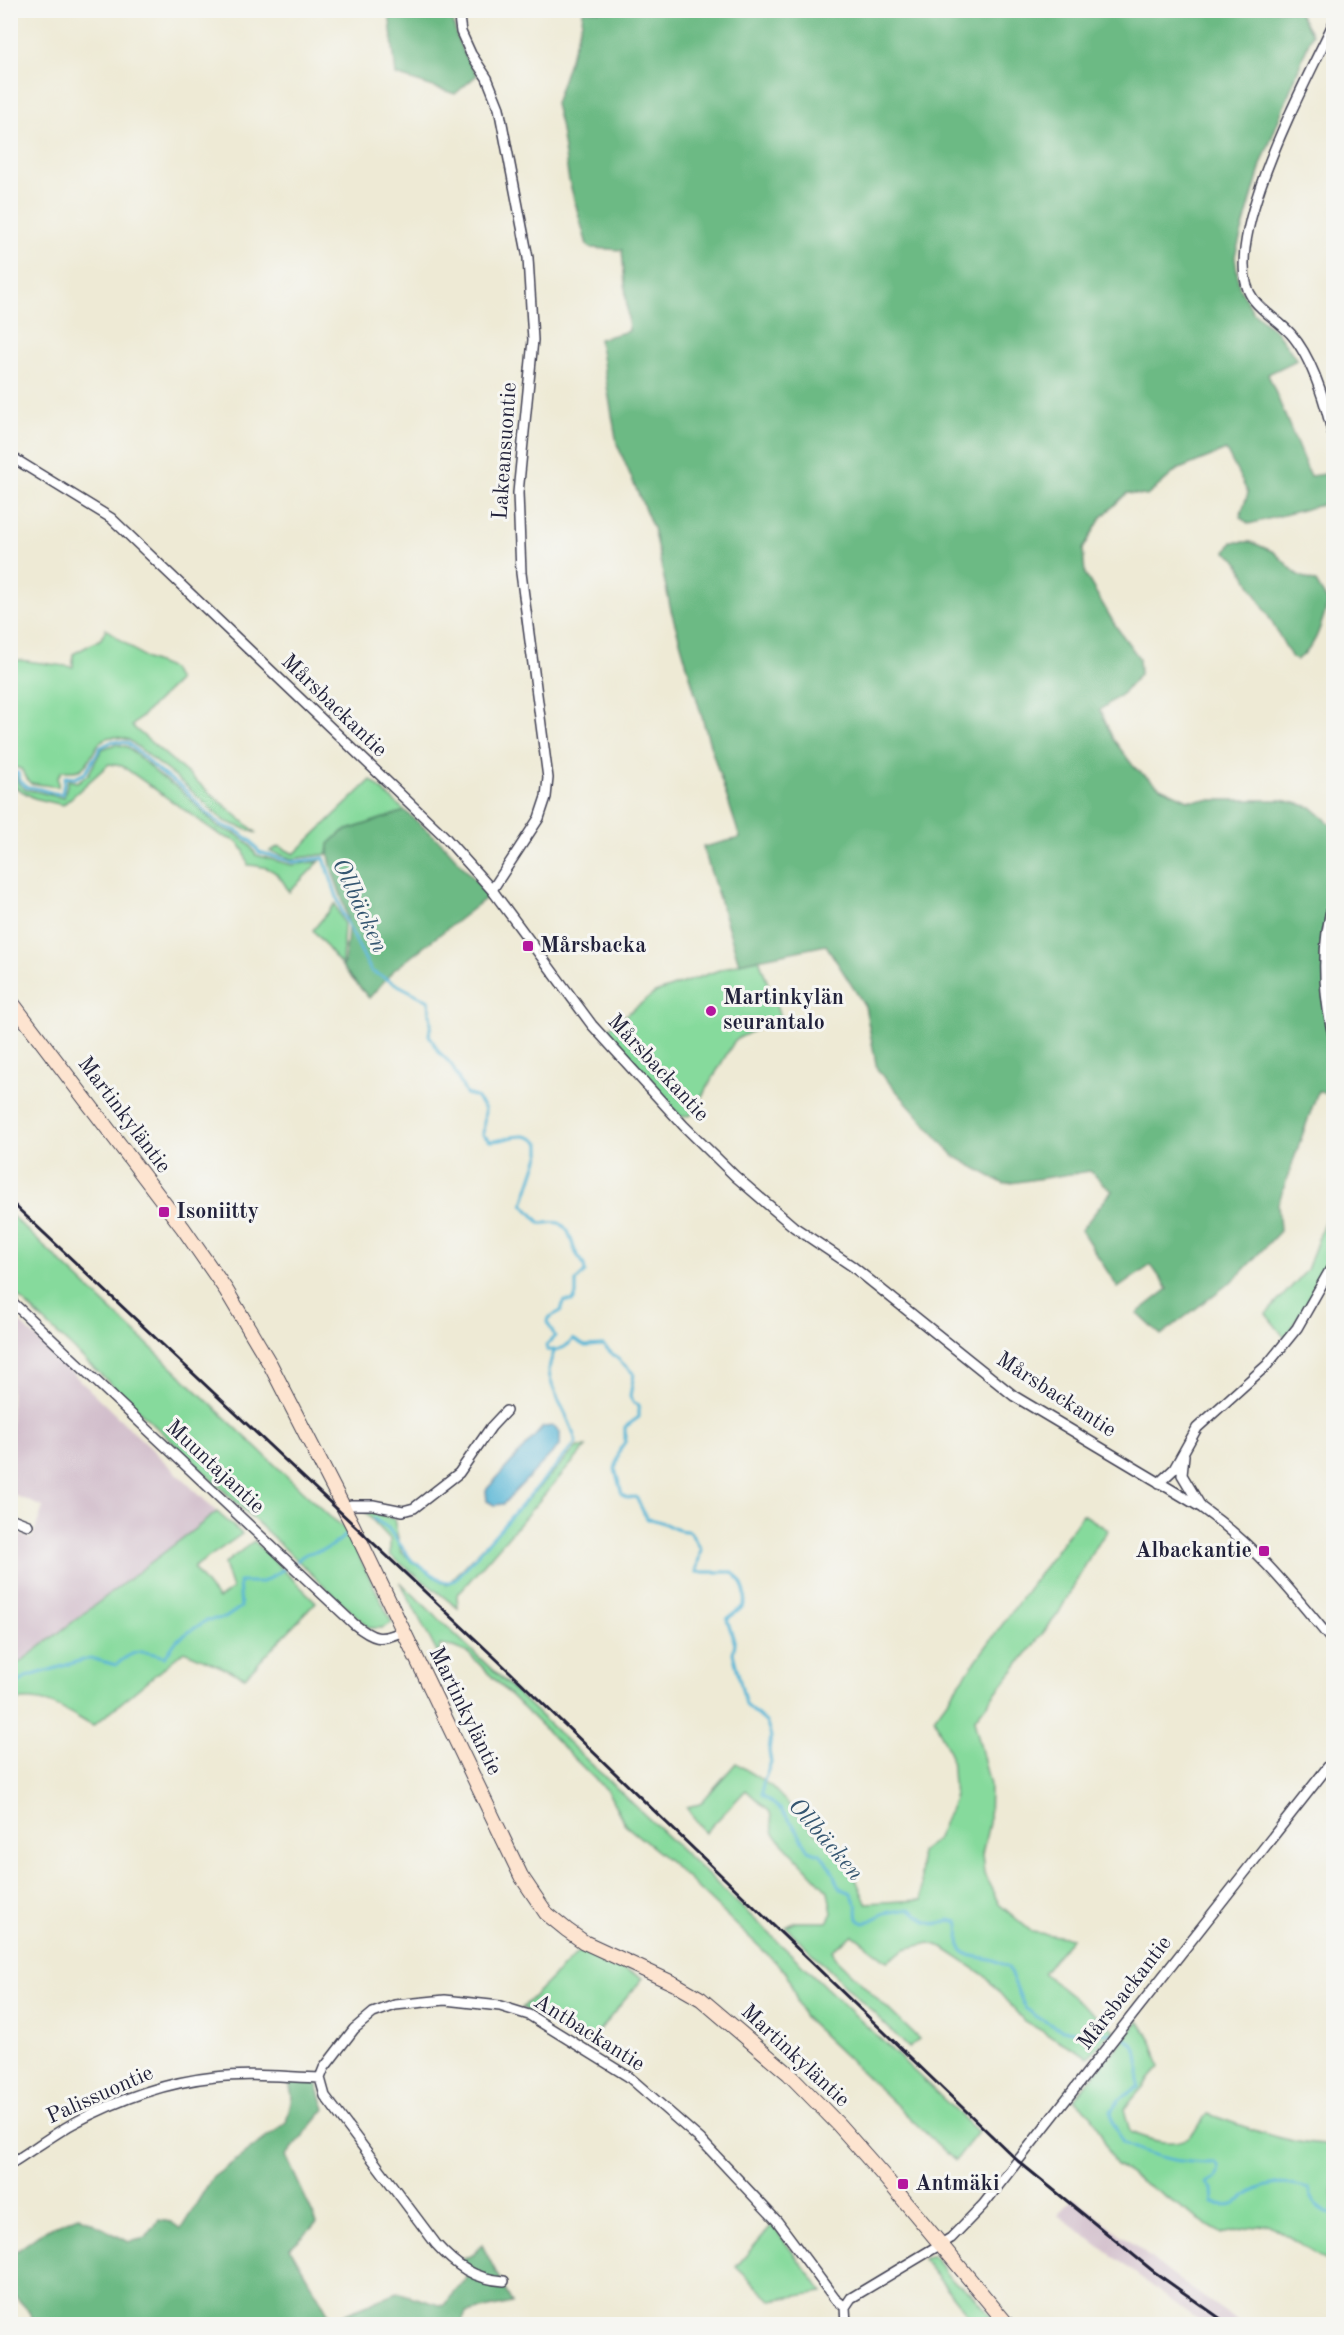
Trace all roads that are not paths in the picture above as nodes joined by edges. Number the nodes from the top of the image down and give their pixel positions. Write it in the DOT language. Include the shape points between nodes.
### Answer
graph roads {
  1 [pos="458,10"];
  2 [pos="1334,22"];
  3 [pos="1334,440"];
  4 [pos="10,456"];
  5 [pos="492,890"];
  6 [pos="1334,899"];
  7 [pos="10,1000"];
  8 [pos="1334,1040"];
  9 [pos="1334,1263"];
  10 [pos="13,1306"];
  11 [pos="506,1411"];
  12 [pos="1184,1452"];
  13 [pos="1159,1483"];
  14 [pos="344,1508"];
  15 [pos="1202,1508"];
  16 [pos="10,1518"];
  17 [pos="28,1525"];
  18 [pos="403,1631"];
  19 [pos="1334,1643"];
  20 [pos="1334,1759"];
  21 [pos="320,2078"];
  22 [pos="10,2164"];
  23 [pos="940,2245"];
  24 [pos="504,2281"];
  25 [pos="845,2307"];
  26 [pos="846,2325"];
  27 [pos="1007,2325"];
  1 -- 5 [label="street, Lakeansuontie" via="461,32 499,108 528,258 533,340 518,493 521,573 548,778 539,818"];
  2 -- 3 [label="street" via="1266,169 1255,205 1245,278 1254,300 1302,349"];
  4 -- 5 [label="street, Mårsbackantie" via="111,518 443,835"];
  5 -- 13 [label="street, Mårsbackantie" via="592,1025 735,1176 794,1227 852,1266 1014,1396"];
  6 -- 8 [label="street" via="1325,944"];
  7 -- 14 [label="street, Martinkyläntie" via="226,1290 270,1364"];
  9 -- 12 [label="street" via="1297,1328 1266,1365 1197,1428"];
  10 -- 18 [label="street, Muuntajantie" via="354,1624 375,1638"];
  11 -- 14 [label="street" via="490,1427 459,1473 414,1508"];
  12 -- 13 [label="street"];
  12 -- 15 [label="street" via="1182,1474"];
  13 -- 15 [label="street, Mårsbackantie"];
  14 -- 18 [label="street, Martinkyläntie"];
  15 -- 19 [label="street, Mårsbackantie" via="1259,1555"];
  16 -- 17 [label="street"];
  18 -- 23 [label="street, Martinkyläntie" via="521,1876 546,1912 584,1942 675,1984 738,2028 838,2124"];
  20 -- 23 [label="street, Mårsbackantie" via="983,2205"];
  21 -- 22 [label="street, Palissuontie" via="247,2075 171,2085 72,2124"];
  21 -- 24 [label="street" via="325,2096 336,2112 436,2244 472,2275"];
  21 -- 25 [label="street, Antbackantie" via="354,2029 372,2013 395,2005 462,2001 529,2015 629,2077 700,2140 777,2221"];
  23 -- 25 [label="street" via="851,2298"];
  23 -- 27 [label="street, Martinkyläntie"];
  25 -- 26 [label="street"];
}
